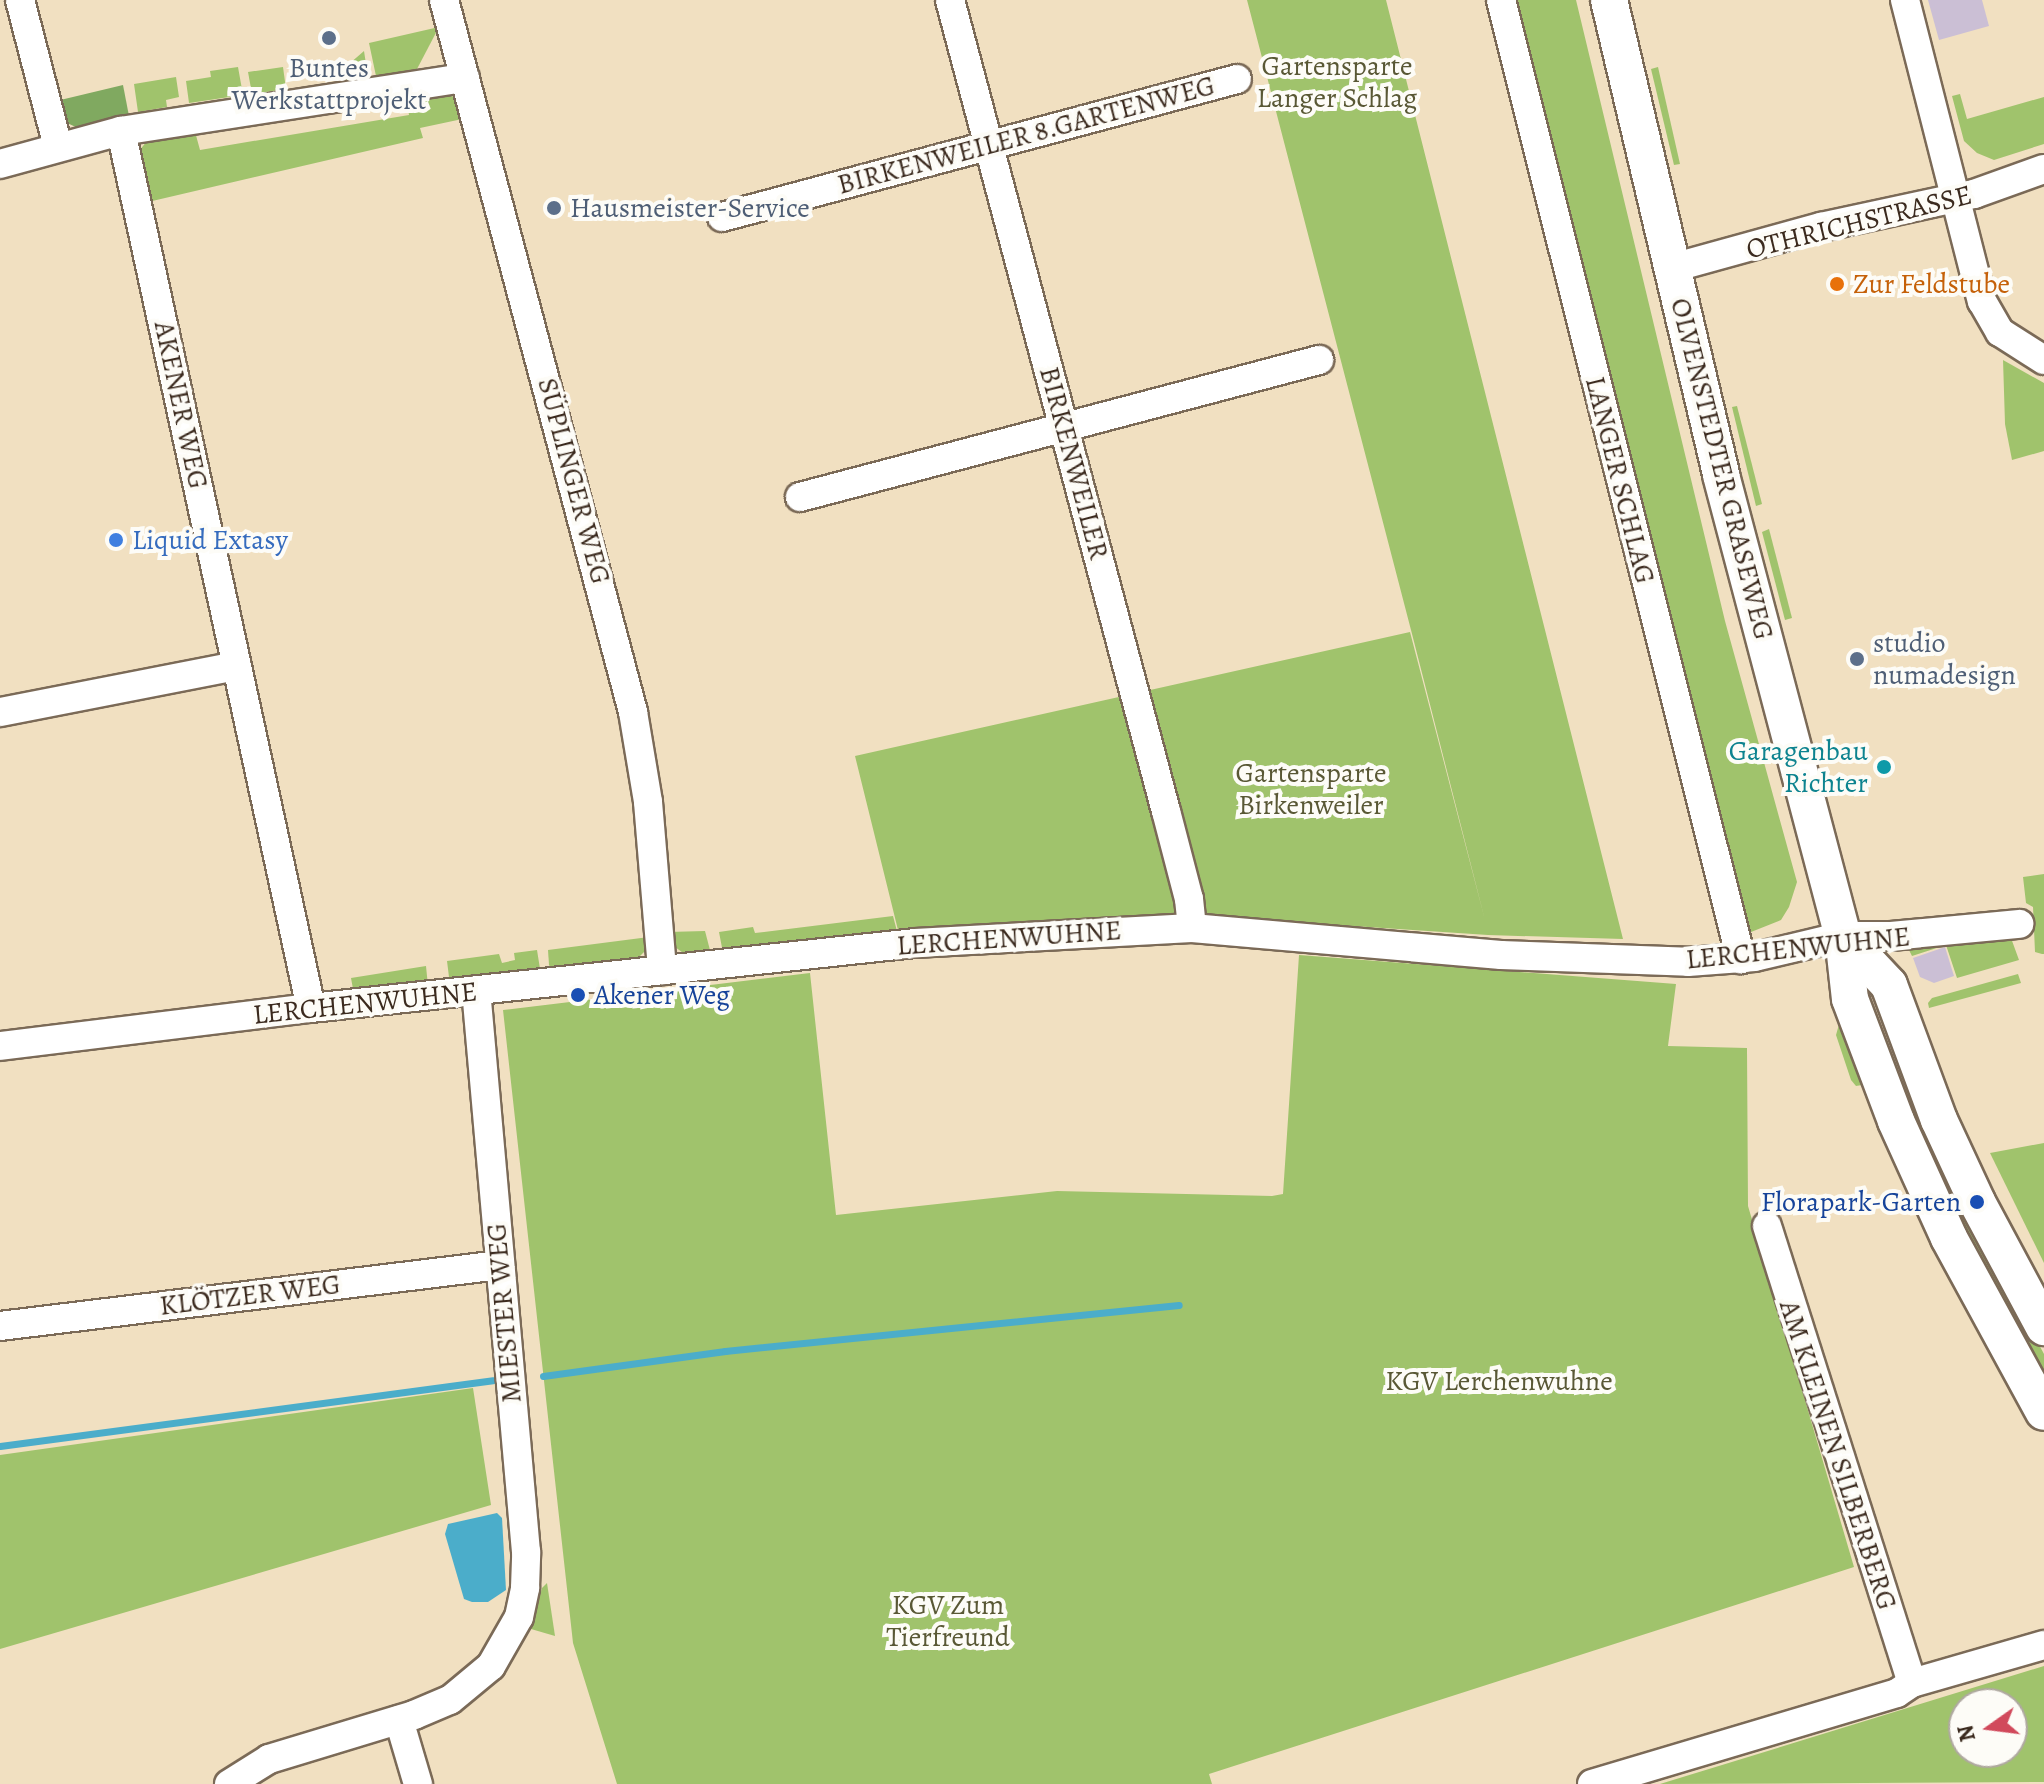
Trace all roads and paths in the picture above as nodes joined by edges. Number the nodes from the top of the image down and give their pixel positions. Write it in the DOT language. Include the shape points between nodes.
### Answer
graph roads {
  1 [pos="20,0"];
  2 [pos="444,0"];
  3 [pos="950,0"];
  4 [pos="1501,0"];
  5 [pos="1609,0"];
  6 [pos="1905,0"];
  7 [pos="465,78"];
  8 [pos="1237,79"];
  9 [pos="121,131"];
  10 [pos="989,146"];
  11 [pos="58,147"];
  12 [pos="0,164"];
  13 [pos="2044,169"];
  14 [pos="1957,199"];
  15 [pos="722,217"];
  16 [pos="1672,268"];
  17 [pos="1319,360"];
  18 [pos="2044,360"];
  19 [pos="1065,427"];
  20 [pos="800,497"];
  21 [pos="237,666"];
  22 [pos="0,712"];
  23 [pos="2019,924"];
  24 [pos="1192,928"];
  25 [pos="1843,936"];
  26 [pos="1741,959"];
  27 [pos="662,970"];
  28 [pos="476,990"];
  29 [pos="311,1008"];
  30 [pos="0,1046"];
  31 [pos="1767,1226"];
  32 [pos="500,1265"];
  33 [pos="0,1326"];
  34 [pos="2044,1327"];
  35 [pos="2044,1412"];
  36 [pos="2044,1645"];
  37 [pos="1912,1683"];
  38 [pos="399,1720"];
  39 [pos="229,1784"];
  40 [pos="418,1784"];
  41 [pos="1592,1784"];
  1 -- 11 [label="street"];
  2 -- 7 [label="street, SÜPLINGER WEG"];
  3 -- 10 [label="street, BIRKENWEILER"];
  4 -- 26 [label="street, LANGER SCHLAG"];
  5 -- 16 [label="main road, OLVENSTEDTER GRASEWEG"];
  6 -- 14 [label="street"];
  7 -- 9 [label="street"];
  7 -- 27 [label="street, SÜPLINGER WEG" via="633,712 648,802"];
  8 -- 10 [label="street, BIRKENWEILER 8.GARTENWEG"];
  9 -- 11 [label="street"];
  9 -- 21 [label="street, AKENER WEG"];
  10 -- 15 [label="street, BIRKENWEILER 8.GARTENWEG"];
  10 -- 19 [label="street, BIRKENWEILER"];
  11 -- 12 [label="street"];
  13 -- 14 [label="street, OTHRICHSTRASSE"];
  14 -- 16 [label="street, OTHRICHSTRASSE" via="1821,227"];
  14 -- 18 [label="street" via="1990,319 2008,339"];
  16 -- 25 [label="main road, OLVENSTEDTER GRASEWEG"];
  17 -- 19 [label="street"];
  19 -- 20 [label="street"];
  19 -- 24 [label="street, BIRKENWEILER" via="1189,899"];
  21 -- 22 [label="street"];
  21 -- 29 [label="street, AKENER WEG"];
  23 -- 25 [label="street, LERCHENWUHNE"];
  24 -- 26 [label="street, LERCHENWUHNE" via="1593,961"];
  24 -- 27 [label="street, LERCHENWUHNE" via="885,945"];
  25 -- 26 [label="street, LERCHENWUHNE"];
  25 -- 34 [label="main road, OLVENSTEDTER GRASEWEG" via="1889,985 1945,1132"];
  25 -- 35 [label="main road, OLVENSTEDTER GRASEWEG" via="1850,999 1896,1121 1957,1255"];
  27 -- 28 [label="street, LERCHENWUHNE"];
  28 -- 29 [label="street, LERCHENWUHNE"];
  28 -- 32 [label="street, MIESTER WEG"];
  29 -- 30 [label="street, LERCHENWUHNE"];
  31 -- 37 [label="street, AM KLEINEN SILBERBERG"];
  32 -- 33 [label="street, KLÖTZER WEG"];
  32 -- 38 [label="street, MIESTER WEG" via="526,1552 524,1596 513,1633 491,1666 463,1692"];
  36 -- 37 [label="street"];
  37 -- 41 [label="street" via="1897,1693"];
  38 -- 39 [label="street, MIESTER WEG" via="269,1759"];
  38 -- 40 [label="street"];
}
